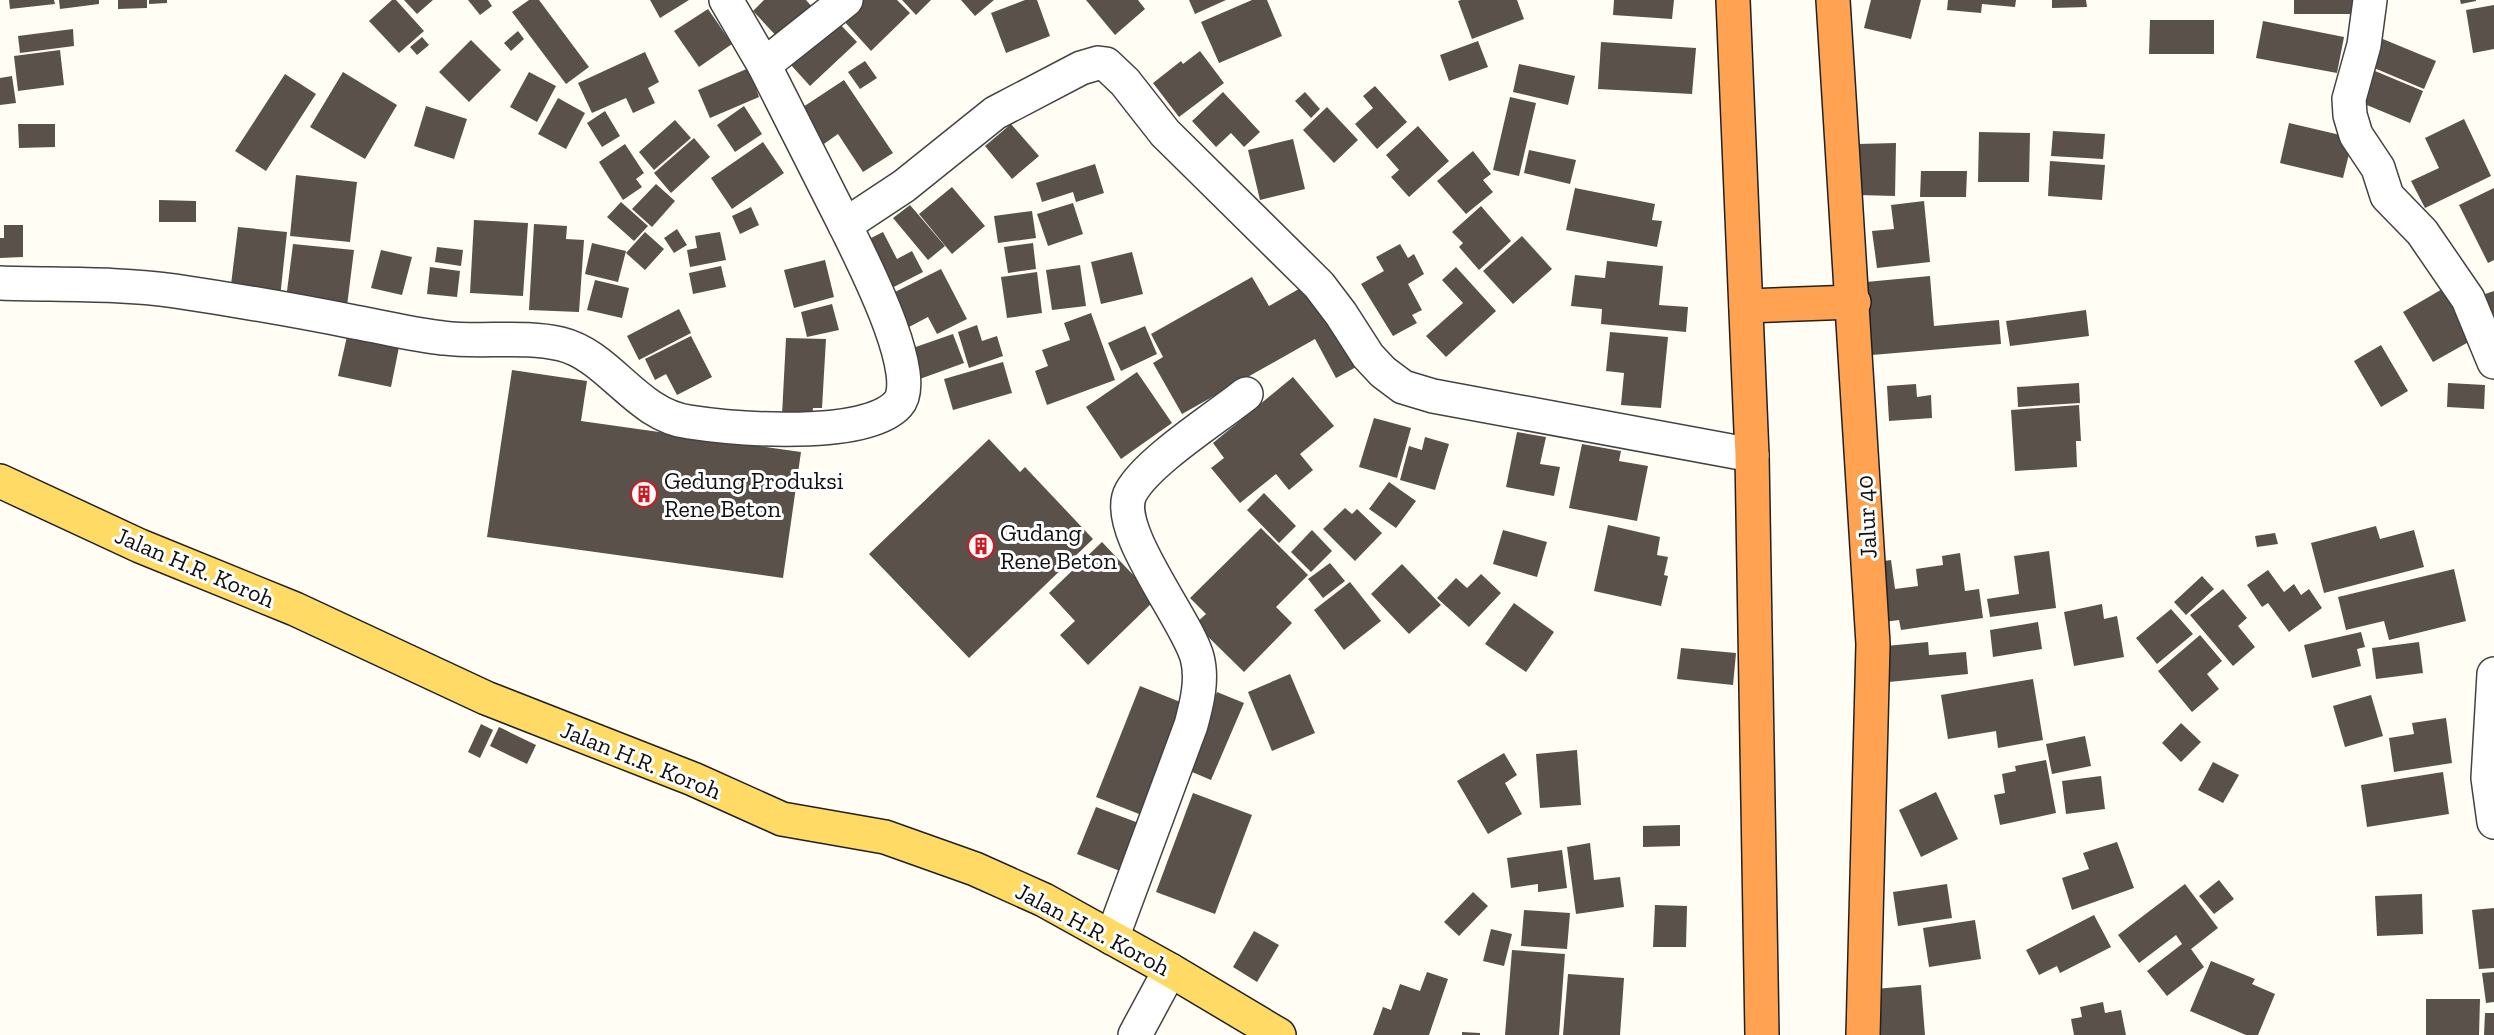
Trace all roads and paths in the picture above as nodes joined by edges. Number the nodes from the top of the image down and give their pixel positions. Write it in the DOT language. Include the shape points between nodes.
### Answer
graph roads {
  1 [pos="726,0"];
  2 [pos="846,0"];
  3 [pos="1733,0"];
  4 [pos="1833,0"];
  5 [pos="2370,0"];
  6 [pos="764,65"];
  7 [pos="845,225"];
  8 [pos="0,283"];
  9 [pos="1854,302"];
  10 [pos="1746,306"];
  11 [pos="2494,362"];
  12 [pos="1245,394"];
  13 [pos="1752,455"];
  14 [pos="0,481"];
  15 [pos="2494,674"];
  16 [pos="2494,822"];
  17 [pos="1112,938"];
  18 [pos="1170,970"];
  19 [pos="1135,1035"];
  20 [pos="1279,1035"];
  21 [pos="1762,1035"];
  22 [pos="1863,1035"];
  1 -- 6 [label="street"];
  2 -- 6 [label="street"];
  3 -- 10 [label="highway"];
  4 -- 9 [label="highway, Jalur 40"];
  5 -- 11 [label="street" via="2364,45 2349,99 2356,135 2378,168 2387,196 2436,251 2468,298"];
  6 -- 7 [label="street"];
  7 -- 8 [label="street" via="875,286 903,369 905,389 901,402 889,413 864,424 795,430 666,418 589,357 560,344 522,339 444,339 171,290"];
  7 -- 13 [label="street" via="904,186 996,113 1082,68 1106,64 1166,133 1319,285 1368,356 1403,387 1433,396"];
  9 -- 10 [label="highway"];
  9 -- 22 [label="highway, Jalur 40" via="1873,644"];
  10 -- 13 [label="highway"];
  12 -- 17 [label="street" via="1143,475 1129,494 1127,513 1140,552 1179,615 1197,658 1199,692 1191,725"];
  13 -- 21 [label="highway"];
  14 -- 17 [label="main road, Jalan H.R. Koroh" via="140,546 295,609 486,698 693,779 782,819 885,837 975,869 1044,900"];
  15 -- 16 [label="street" via="2488,778"];
  17 -- 18 [label="main road, Jalan H.R. Koroh"];
  18 -- 19 [label="street"];
  18 -- 20 [label="main road, Jalan H.R. Koroh"];
}
